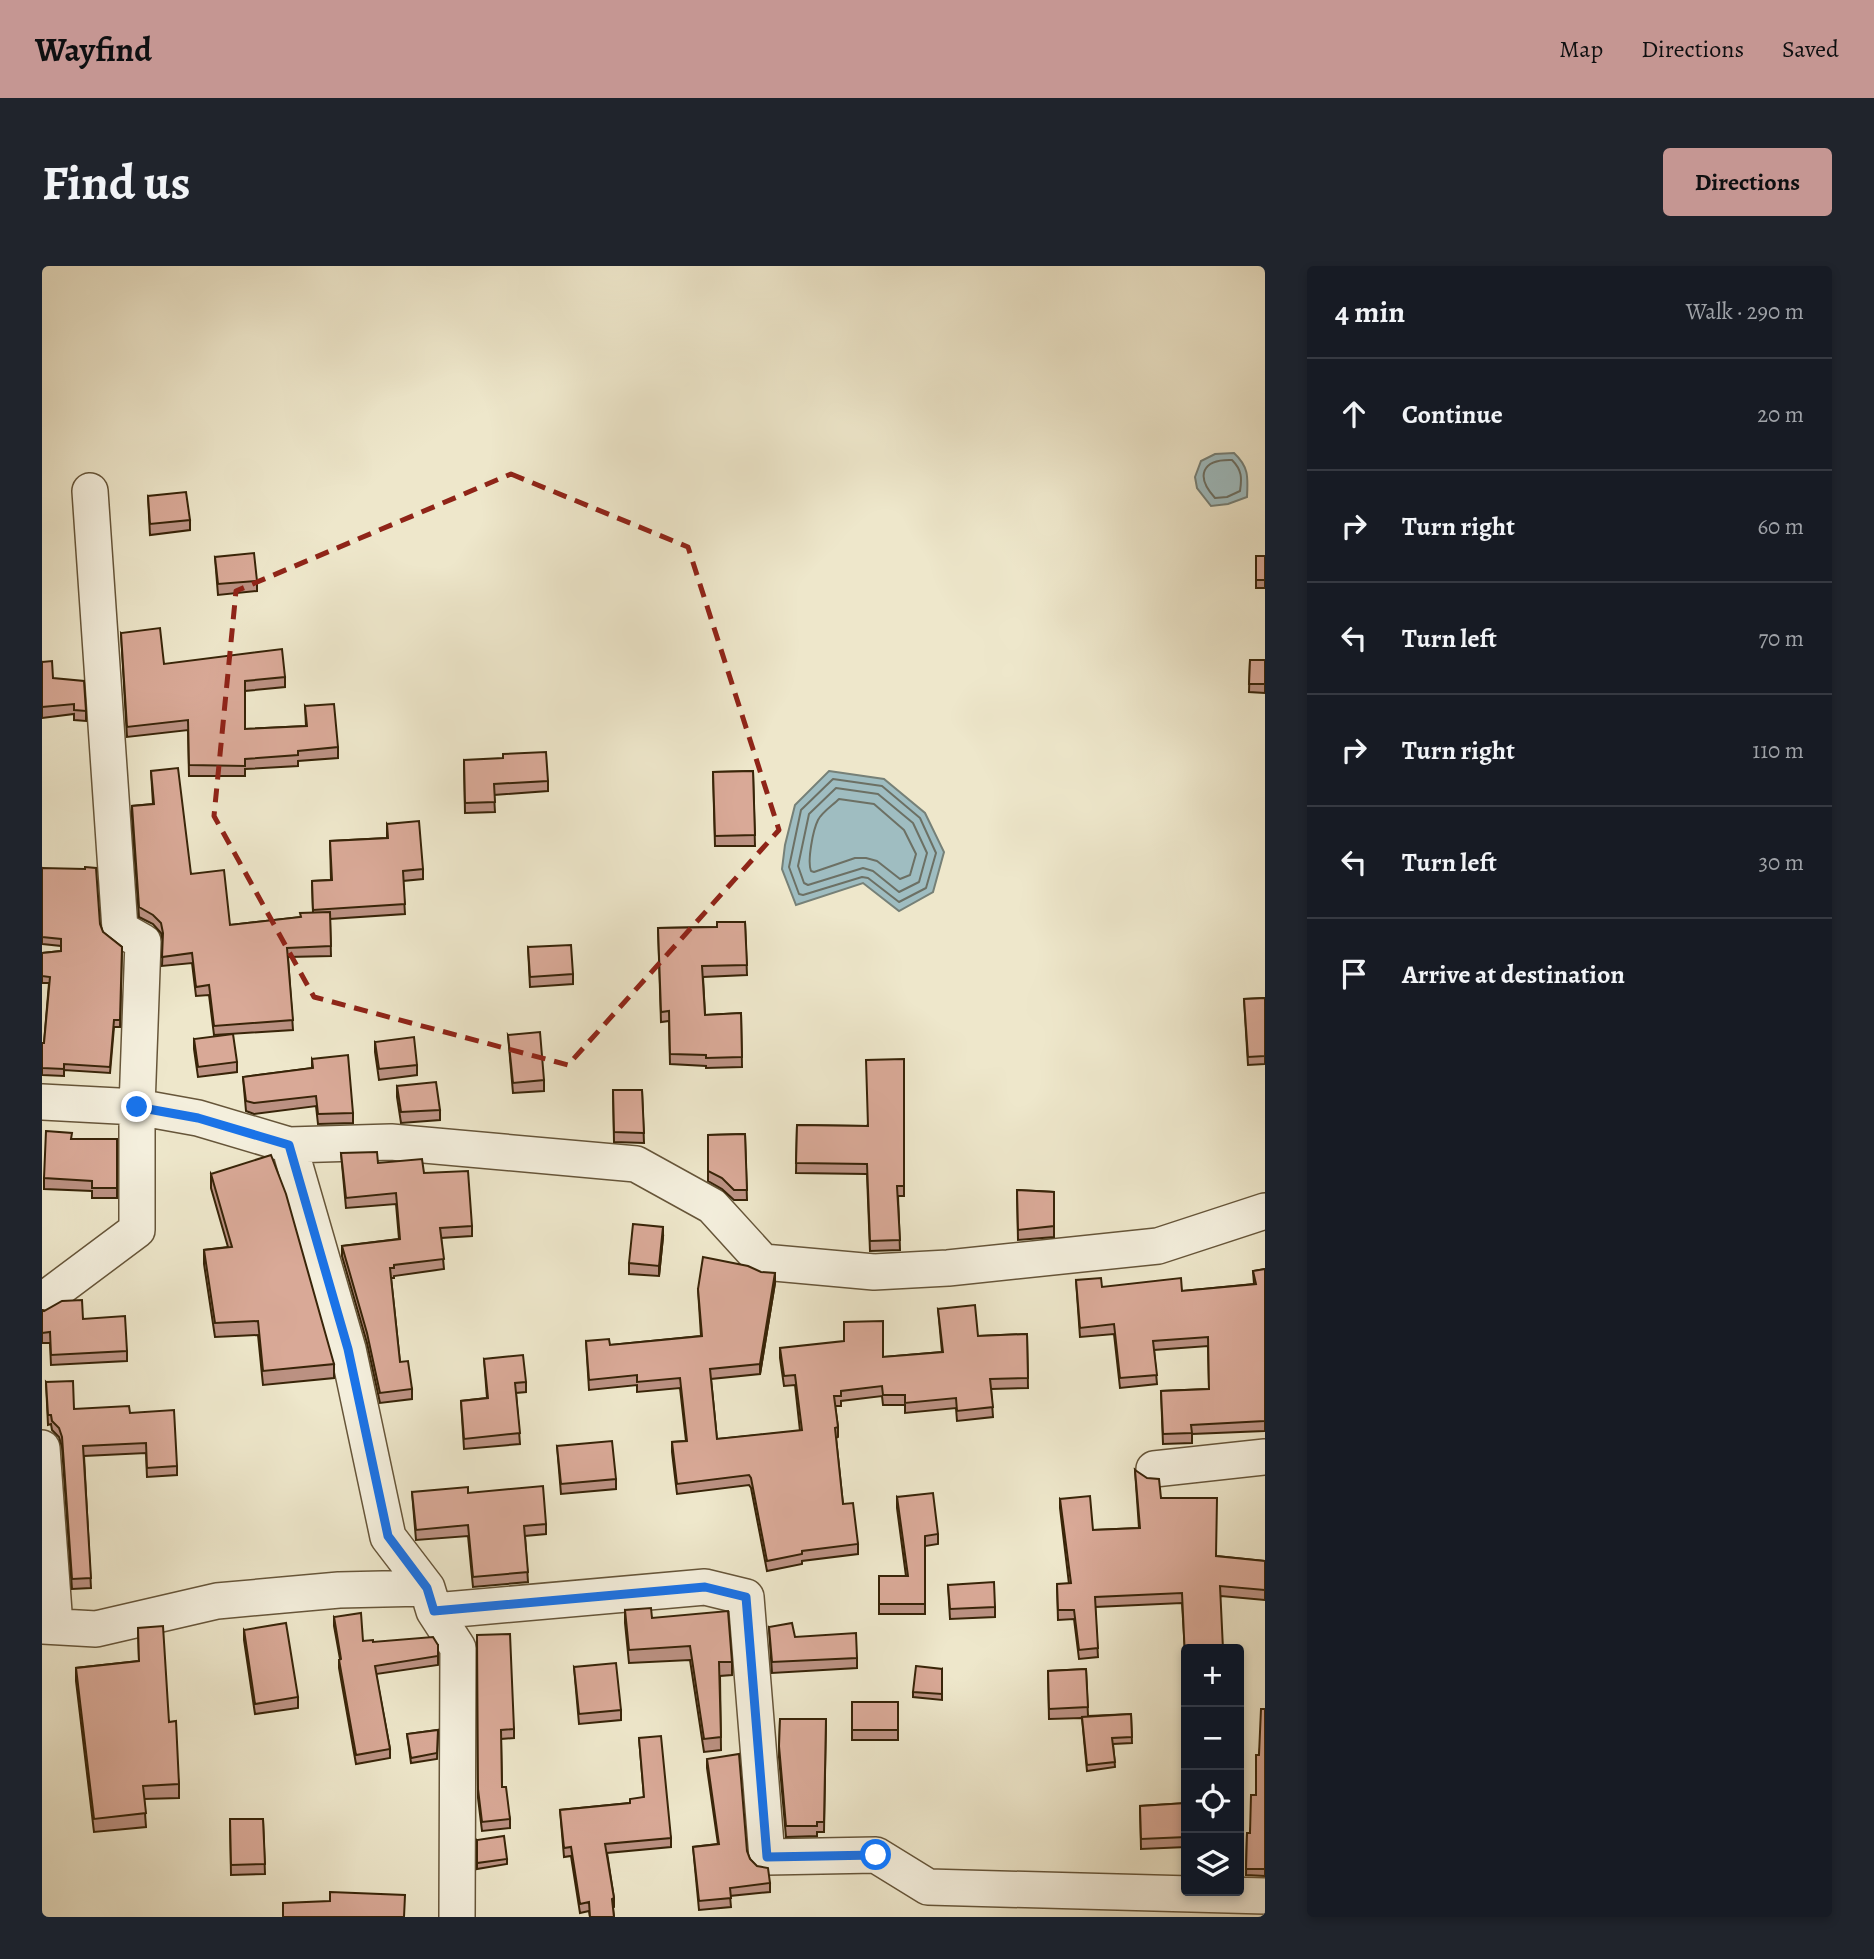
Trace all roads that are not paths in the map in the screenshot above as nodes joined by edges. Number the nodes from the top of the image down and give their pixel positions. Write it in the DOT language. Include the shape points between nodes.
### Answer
graph roads {
  1 [pos="90,491"];
  2 [pos="42,1102"];
  3 [pos="137,1107"];
  4 [pos="289,1145"];
  5 [pos="1265,1211"];
  6 [pos="42,1301"];
  7 [pos="42,1448"];
  8 [pos="1265,1457"];
  9 [pos="1154,1469"];
  10 [pos="430,1600"];
  11 [pos="49,1626"];
  12 [pos="1265,1896"];
  13 [pos="457,1917"];
  1 -- 3 [label="street" via="120,929 143,942"];
  2 -- 3 [label="street"];
  3 -- 4 [label="street" via="198,1118"];
  3 -- 6 [label="street" via="137,1230"];
  4 -- 5 [label="street" via="390,1142 636,1164 712,1206 763,1262 874,1272 1158,1246"];
  4 -- 10 [label="street" via="348,1349 388,1536"];
  7 -- 11 [label="street"];
  8 -- 9 [label="street"];
  10 -- 11 [label="street" via="339,1590 217,1601 96,1629"];
  10 -- 12 [label="street" via="705,1587 746,1597 767,1857 876,1855 928,1887"];
  10 -- 13 [label="street" via="458,1648"];
}
